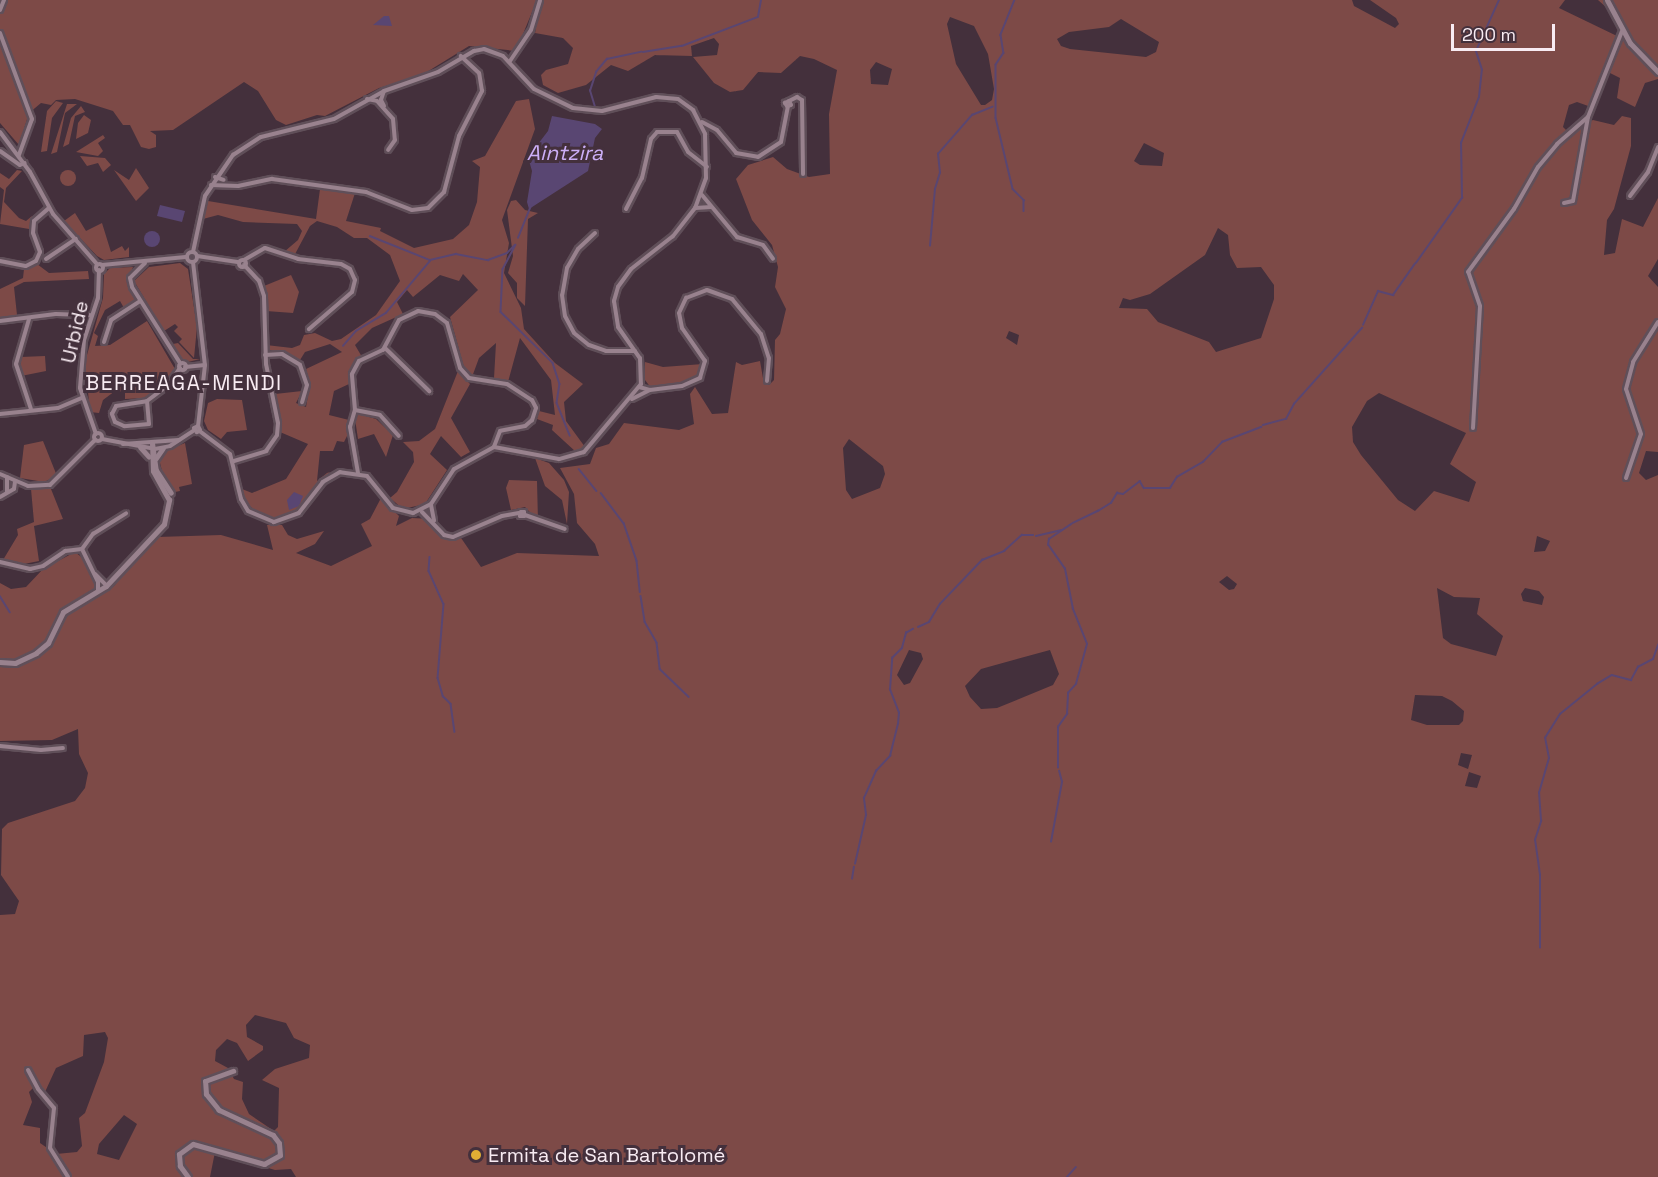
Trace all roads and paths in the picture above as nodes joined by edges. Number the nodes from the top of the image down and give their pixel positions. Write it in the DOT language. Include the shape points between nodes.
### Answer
graph roads {
  1 [pos="4,0"];
  2 [pos="540,0"];
  3 [pos="1607,0"];
  4 [pos="0,10"];
  5 [pos="1622,31"];
  6 [pos="0,33"];
  7 [pos="477,50"];
  8 [pos="468,52"];
  9 [pos="461,56"];
  10 [pos="471,58"];
  11 [pos="510,61"];
  12 [pos="1658,72"];
  13 [pos="384,91"];
  14 [pos="376,95"];
  15 [pos="366,99"];
  16 [pos="379,100"];
  17 [pos="1588,117"];
  18 [pos="701,121"];
  19 [pos="703,128"];
  20 [pos="711,128"];
  21 [pos="0,132"];
  22 [pos="705,134"];
  23 [pos="1658,147"];
  24 [pos="388,150"];
  25 [pos="707,150"];
  26 [pos="0,151"];
  27 [pos="19,155"];
  28 [pos="701,158"];
  29 [pos="707,159"];
  30 [pos="25,163"];
  31 [pos="707,167"];
  32 [pos="220,170"];
  33 [pos="803,174"];
  34 [pos="215,177"];
  35 [pos="224,182"];
  36 [pos="210,186"];
  37 [pos="701,195"];
  38 [pos="1630,196"];
  39 [pos="699,202"];
  40 [pos="1564,203"];
  41 [pos="705,205"];
  42 [pos="49,208"];
  43 [pos="695,208"];
  44 [pos="626,209"];
  45 [pos="595,232"];
  46 [pos="76,239"];
  47 [pos="195,254"];
  48 [pos="186,257"];
  49 [pos="46,259"];
  50 [pos="773,259"];
  51 [pos="0,261"];
  52 [pos="193,262"];
  53 [pos="145,263"];
  54 [pos="244,263"];
  55 [pos="97,264"];
  56 [pos="102,265"];
  57 [pos="99,270"];
  58 [pos="140,300"];
  59 [pos="88,317"];
  60 [pos="29,319"];
  61 [pos="0,321"];
  62 [pos="1658,322"];
  63 [pos="309,329"];
  64 [pos="104,342"];
  65 [pos="630,344"];
  66 [pos="385,348"];
  67 [pos="635,351"];
  68 [pos="616,352"];
  69 [pos="378,353"];
  70 [pos="265,355"];
  71 [pos="391,356"];
  72 [pos="205,365"];
  73 [pos="182,368"];
  74 [pos="767,381"];
  75 [pos="639,387"];
  76 [pos="650,390"];
  77 [pos="429,391"];
  78 [pos="82,398"];
  79 [pos="630,399"];
  80 [pos="147,401"];
  81 [pos="302,402"];
  82 [pos="31,410"];
  83 [pos="355,410"];
  84 [pos="0,414"];
  85 [pos="1473,428"];
  86 [pos="197,429"];
  87 [pos="96,434"];
  88 [pos="399,436"];
  89 [pos="102,439"];
  90 [pos="95,440"];
  91 [pos="179,440"];
  92 [pos="123,444"];
  93 [pos="140,447"];
  94 [pos="152,447"];
  95 [pos="494,447"];
  96 [pos="163,448"];
  97 [pos="149,458"];
  98 [pos="355,460"];
  99 [pos="155,462"];
  100 [pos="235,463"];
  101 [pos="348,471"];
  102 [pos="358,473"];
  103 [pos="0,474"];
  104 [pos="7,477"];
  105 [pos="1626,478"];
  106 [pos="15,482"];
  107 [pos="28,486"];
  108 [pos="14,489"];
  109 [pos="8,490"];
  110 [pos="0,497"];
  111 [pos="431,504"];
  112 [pos="422,511"];
  113 [pos="126,513"];
  114 [pos="434,521"];
  115 [pos="565,529"];
  116 [pos="82,549"];
  117 [pos="137,552"];
  118 [pos="0,562"];
  119 [pos="115,577"];
  120 [pos="101,580"];
  121 [pos="106,586"];
  122 [pos="98,593"];
  123 [pos="0,662"];
  124 [pos="0,746"];
  125 [pos="63,748"];
  126 [pos="28,1070"];
  127 [pos="232,1071"];
  128 [pos="68,1177"];
  129 [pos="188,1177"];
  1 -- 4 [label="street"];
  2 -- 11 [label="street" via="531,30"];
  3 -- 5 [label="street"];
  5 -- 12 [label="street"];
  5 -- 17 [label="street"];
  6 -- 27 [label="street" via="32,119"];
  7 -- 8 [label="street"];
  7 -- 10 [label="street"];
  7 -- 11 [label="street" via="492,51"];
  8 -- 9 [label="street"];
  8 -- 10 [label="street"];
  9 -- 10 [label="street"];
  9 -- 13 [label="street" via="422,80"];
  10 -- 35 [label="street" via="482,91 459,136 444,192 428,208 412,210 350,189 272,178 238,186"];
  11 -- 18 [label="street" via="534,89 573,108 602,111 664,96 686,103"];
  13 -- 14 [label="street"];
  13 -- 16 [label="street"];
  14 -- 15 [label="street"];
  14 -- 16 [label="street"];
  15 -- 16 [label="street"];
  15 -- 32 [label="street" via="326,122 261,137 233,155"];
  16 -- 24 [label="street" via="393,119 396,133"];
  17 -- 40 [label="street" via="1573,201"];
  17 -- 85 [label="street" via="1561,139 1538,167 1514,209 1468,272 1480,306"];
  18 -- 19 [label="street"];
  18 -- 20 [label="street"];
  19 -- 20 [label="street"];
  19 -- 22 [label="street"];
  20 -- 22 [label="street"];
  20 -- 33 [label="street" via="738,154 749,158 765,156 784,135 788,106 785,103 797,97 802,100"];
  21 -- 27 [label="street"];
  22 -- 25 [label="street"];
  23 -- 38 [label="street" via="1648,172"];
  25 -- 28 [label="street"];
  25 -- 29 [label="street"];
  26 -- 30 [label="street" via="20,165"];
  27 -- 30 [label="street"];
  28 -- 29 [label="street"];
  28 -- 31 [label="street"];
  28 -- 44 [label="street" via="694,156 674,130 654,134 642,178"];
  29 -- 31 [label="street"];
  30 -- 42 [label="street"];
  31 -- 37 [label="street"];
  32 -- 34 [label="street"];
  32 -- 35 [label="street"];
  34 -- 35 [label="street"];
  34 -- 36 [label="street"];
  35 -- 36 [label="street"];
  36 -- 47 [label="street" via="197,221"];
  37 -- 39 [label="street"];
  37 -- 41 [label="street"];
  39 -- 41 [label="street"];
  39 -- 43 [label="street"];
  41 -- 43 [label="street"];
  41 -- 50 [label="street" via="737,237 763,245"];
  42 -- 46 [label="street"];
  42 -- 51 [label="street" via="33,221 40,252 36,261 26,266"];
  43 -- 65 [label="street" via="673,236 646,254 618,287 615,319"];
  45 -- 68 [label="street" via="567,268 563,307 569,325 581,339 597,349"];
  46 -- 49 [label="street"];
  46 -- 55 [label="street"];
  47 -- 48 [label="street"];
  47 -- 52 [label="street"];
  47 -- 54 [label="street"];
  48 -- 52 [label="street"];
  48 -- 53 [label="street"];
  52 -- 72 [label="street"];
  53 -- 56 [label="street"];
  53 -- 58 [label="street" via="130,278"];
  54 -- 63 [label="street" via="252,252 266,248 350,269 355,280 352,291"];
  54 -- 70 [label="street" via="255,275 264,296"];
  55 -- 56 [label="street"];
  55 -- 57 [label="street"];
  56 -- 57 [label="street"];
  57 -- 59 [label="street, Urbide" via="99,298"];
  58 -- 64 [label="street" via="111,320"];
  58 -- 73 [label="street"];
  59 -- 60 [label="street"];
  59 -- 78 [label="street, Urbide" via="82,353"];
  60 -- 61 [label="street"];
  60 -- 82 [label="street" via="16,364"];
  62 -- 105 [label="street" via="1633,362 1626,389 1641,434"];
  65 -- 67 [label="street"];
  65 -- 68 [label="street"];
  66 -- 69 [label="street"];
  66 -- 71 [label="street"];
  66 -- 95 [label="street" via="393,328 403,317 418,311 435,314 448,325 458,363 466,375 478,382 507,384 528,396 535,405 532,420 525,426 500,431"];
  67 -- 68 [label="street"];
  67 -- 75 [label="street" via="643,366"];
  69 -- 71 [label="street"];
  69 -- 83 [label="street" via="364,358 353,370"];
  70 -- 81 [label="street" via="282,354 300,365 307,385"];
  70 -- 100 [label="street" via="277,413 277,435 266,451"];
  71 -- 77 [label="street"];
  72 -- 73 [label="street"];
  72 -- 86 [label="street"];
  73 -- 80 [label="street" via="168,386"];
  74 -- 76 [label="street" via="769,358 761,334 732,299 707,290 686,298 679,313 682,328 705,361 702,375 691,384"];
  75 -- 76 [label="street"];
  75 -- 79 [label="street"];
  76 -- 79 [label="street"];
  78 -- 82 [label="street" via="57,408"];
  78 -- 87 [label="street, Urbide"];
  79 -- 95 [label="street" via="598,440 576,456 550,459"];
  80 -- 80 [label="street" via="116,406 112,414 115,422 124,426 149,424"];
  82 -- 84 [label="street"];
  83 -- 88 [label="street" via="380,415"];
  83 -- 98 [label="street" via="350,427"];
  86 -- 91 [label="street"];
  86 -- 100 [label="street" via="216,441"];
  87 -- 89 [label="street"];
  87 -- 90 [label="street"];
  89 -- 90 [label="street"];
  89 -- 92 [label="street"];
  90 -- 107 [label="street" via="55,482"];
  91 -- 94 [label="street"];
  91 -- 96 [label="street"];
  92 -- 93 [label="street"];
  92 -- 94 [label="street"];
  93 -- 94 [label="street"];
  93 -- 97 [label="street"];
  94 -- 96 [label="street"];
  94 -- 97 [label="street"];
  94 -- 99 [label="street"];
  95 -- 111 [label="street" via="454,469"];
  96 -- 99 [label="street"];
  97 -- 117 [label="street" via="170,508 164,524"];
  98 -- 101 [label="street"];
  98 -- 102 [label="street"];
  99 -- 117 [label="street" via="171,493 172,514 168,525"];
  100 -- 101 [label="street" via="244,505 255,516 274,522 294,517 323,482"];
  101 -- 102 [label="street"];
  102 -- 112 [label="street" via="376,484 393,508 408,513"];
  103 -- 104 [label="street"];
  104 -- 106 [label="street"];
  104 -- 109 [label="street"];
  106 -- 107 [label="street"];
  106 -- 108 [label="street"];
  106 -- 109 [label="street"];
  107 -- 108 [label="street"];
  108 -- 109 [label="street"];
  109 -- 110 [label="street"];
  111 -- 112 [label="street"];
  111 -- 114 [label="street"];
  112 -- 114 [label="street"];
  113 -- 116 [label="street" via="93,534"];
  114 -- 115 [label="street" via="444,535 458,537 502,516 519,513"];
  116 -- 118 [label="street" via="65,551 30,569"];
  116 -- 120 [label="street"];
  117 -- 119 [label="street"];
  119 -- 120 [label="street"];
  119 -- 121 [label="street"];
  120 -- 121 [label="street"];
  120 -- 122 [label="street"];
  121 -- 122 [label="street"];
  122 -- 123 [label="street" via="63,612 48,643 36,653 15,663"];
  124 -- 125 [label="street"];
  126 -- 128 [label="street" via="54,1108 50,1148"];
  127 -- 129 [label="street" via="205,1082 206,1094 219,1110 273,1135 279,1143 280,1155 264,1164 193,1143 179,1154 180,1166"];
}
